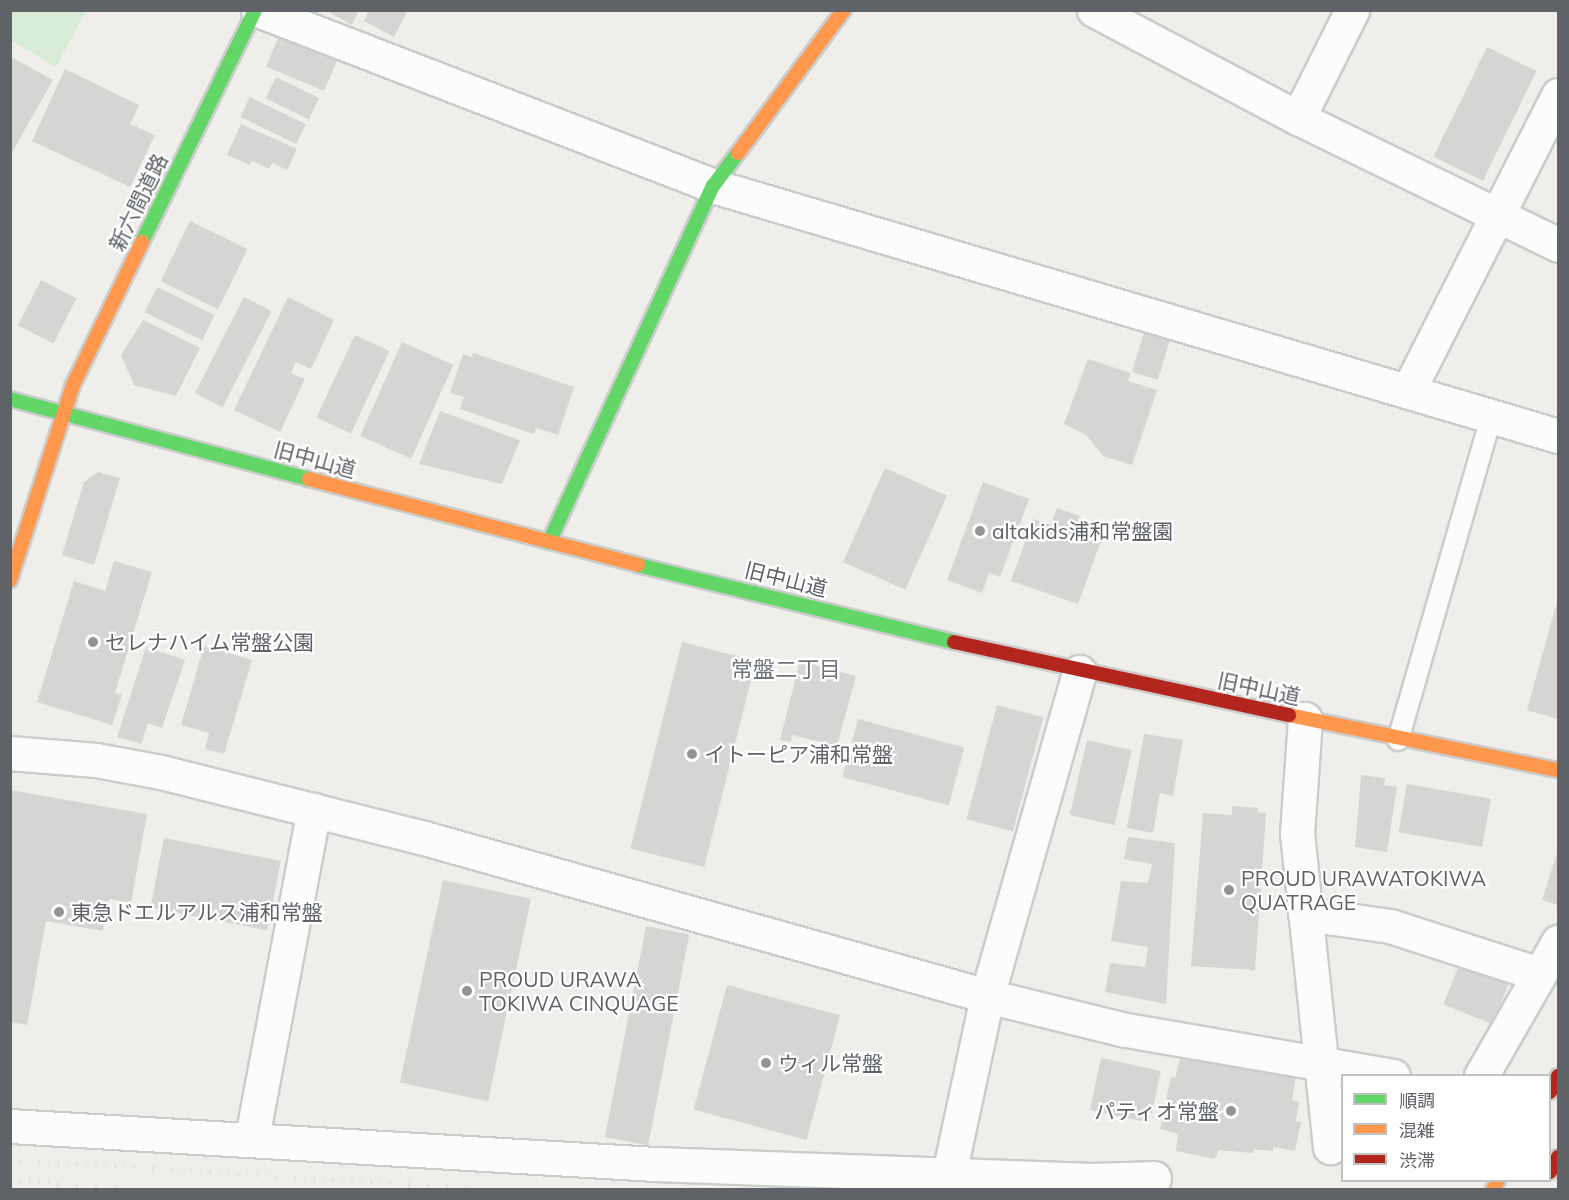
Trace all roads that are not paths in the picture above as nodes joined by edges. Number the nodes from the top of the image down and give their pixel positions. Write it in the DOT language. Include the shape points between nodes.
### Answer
graph roads {
  1 [pos="256,10"];
  2 [pos="844,10"];
  3 [pos="1094,10"];
  4 [pos="1352,10"];
  5 [pos="1558,95"];
  6 [pos="1298,118"];
  7 [pos="713,186"];
  8 [pos="1499,218"];
  9 [pos="1558,245"];
  10 [pos="1408,391"];
  11 [pos="10,399"];
  12 [pos="61,413"];
  13 [pos="1488,428"];
  14 [pos="1558,436"];
  15 [pos="549,542"];
  16 [pos="10,580"];
  17 [pos="1079,672"];
  18 [pos="1305,719"];
  19 [pos="1398,740"];
  20 [pos="10,753"];
  21 [pos="1558,770"];
  22 [pos="314,810"];
  23 [pos="1305,914"];
  24 [pos="1558,942"];
  25 [pos="1539,974"];
  26 [pos="987,996"];
  27 [pos="1322,1061"];
  28 [pos="1384,1074"];
  29 [pos="1482,1074"];
  30 [pos="1558,1076"];
  31 [pos="1551,1090"];
  32 [pos="10,1126"];
  33 [pos="252,1137"];
  34 [pos="1330,1148"];
  35 [pos="949,1174"];
  36 [pos="1154,1178"];
  1 -- 7 [label="street"];
  1 -- 12 [label="main road, 新六間道路"];
  2 -- 7 [label="main road"];
  3 -- 6 [label="street"];
  4 -- 6 [label="street"];
  5 -- 8 [label="street"];
  6 -- 8 [label="street"];
  7 -- 10 [label="street"];
  7 -- 15 [label="main road"];
  8 -- 9 [label="street"];
  8 -- 10 [label="street"];
  10 -- 14 [label="street"];
  11 -- 12 [label="main road, 旧中山道"];
  12 -- 15 [label="main road, 旧中山道"];
  12 -- 16 [label="main road, 新六間道路"];
  13 -- 19 [label="lane"];
  15 -- 17 [label="main road, 旧中山道"];
  17 -- 18 [label="main road, 旧中山道"];
  17 -- 26 [label="street"];
  18 -- 19 [label="main road, 旧中山道"];
  18 -- 23 [label="street" via="1297,833"];
  19 -- 21 [label="main road, 旧中山道"];
  20 -- 22 [label="street" via="96,760 161,771"];
  22 -- 26 [label="street"];
  22 -- 33 [label="street"];
  23 -- 25 [label="street" via="1390,926"];
  23 -- 27 [label="street"];
  24 -- 25 [label="street"];
  25 -- 29 [label="street"];
  26 -- 27 [label="street" via="1121,1029"];
  26 -- 35 [label="street"];
  27 -- 28 [label="street"];
  27 -- 34 [label="street"];
  30 -- 31 [label="main road"];
  32 -- 33 [label="street"];
  33 -- 35 [label="street" via="471,1154"];
  35 -- 36 [label="street" via="1092,1180"];
}
